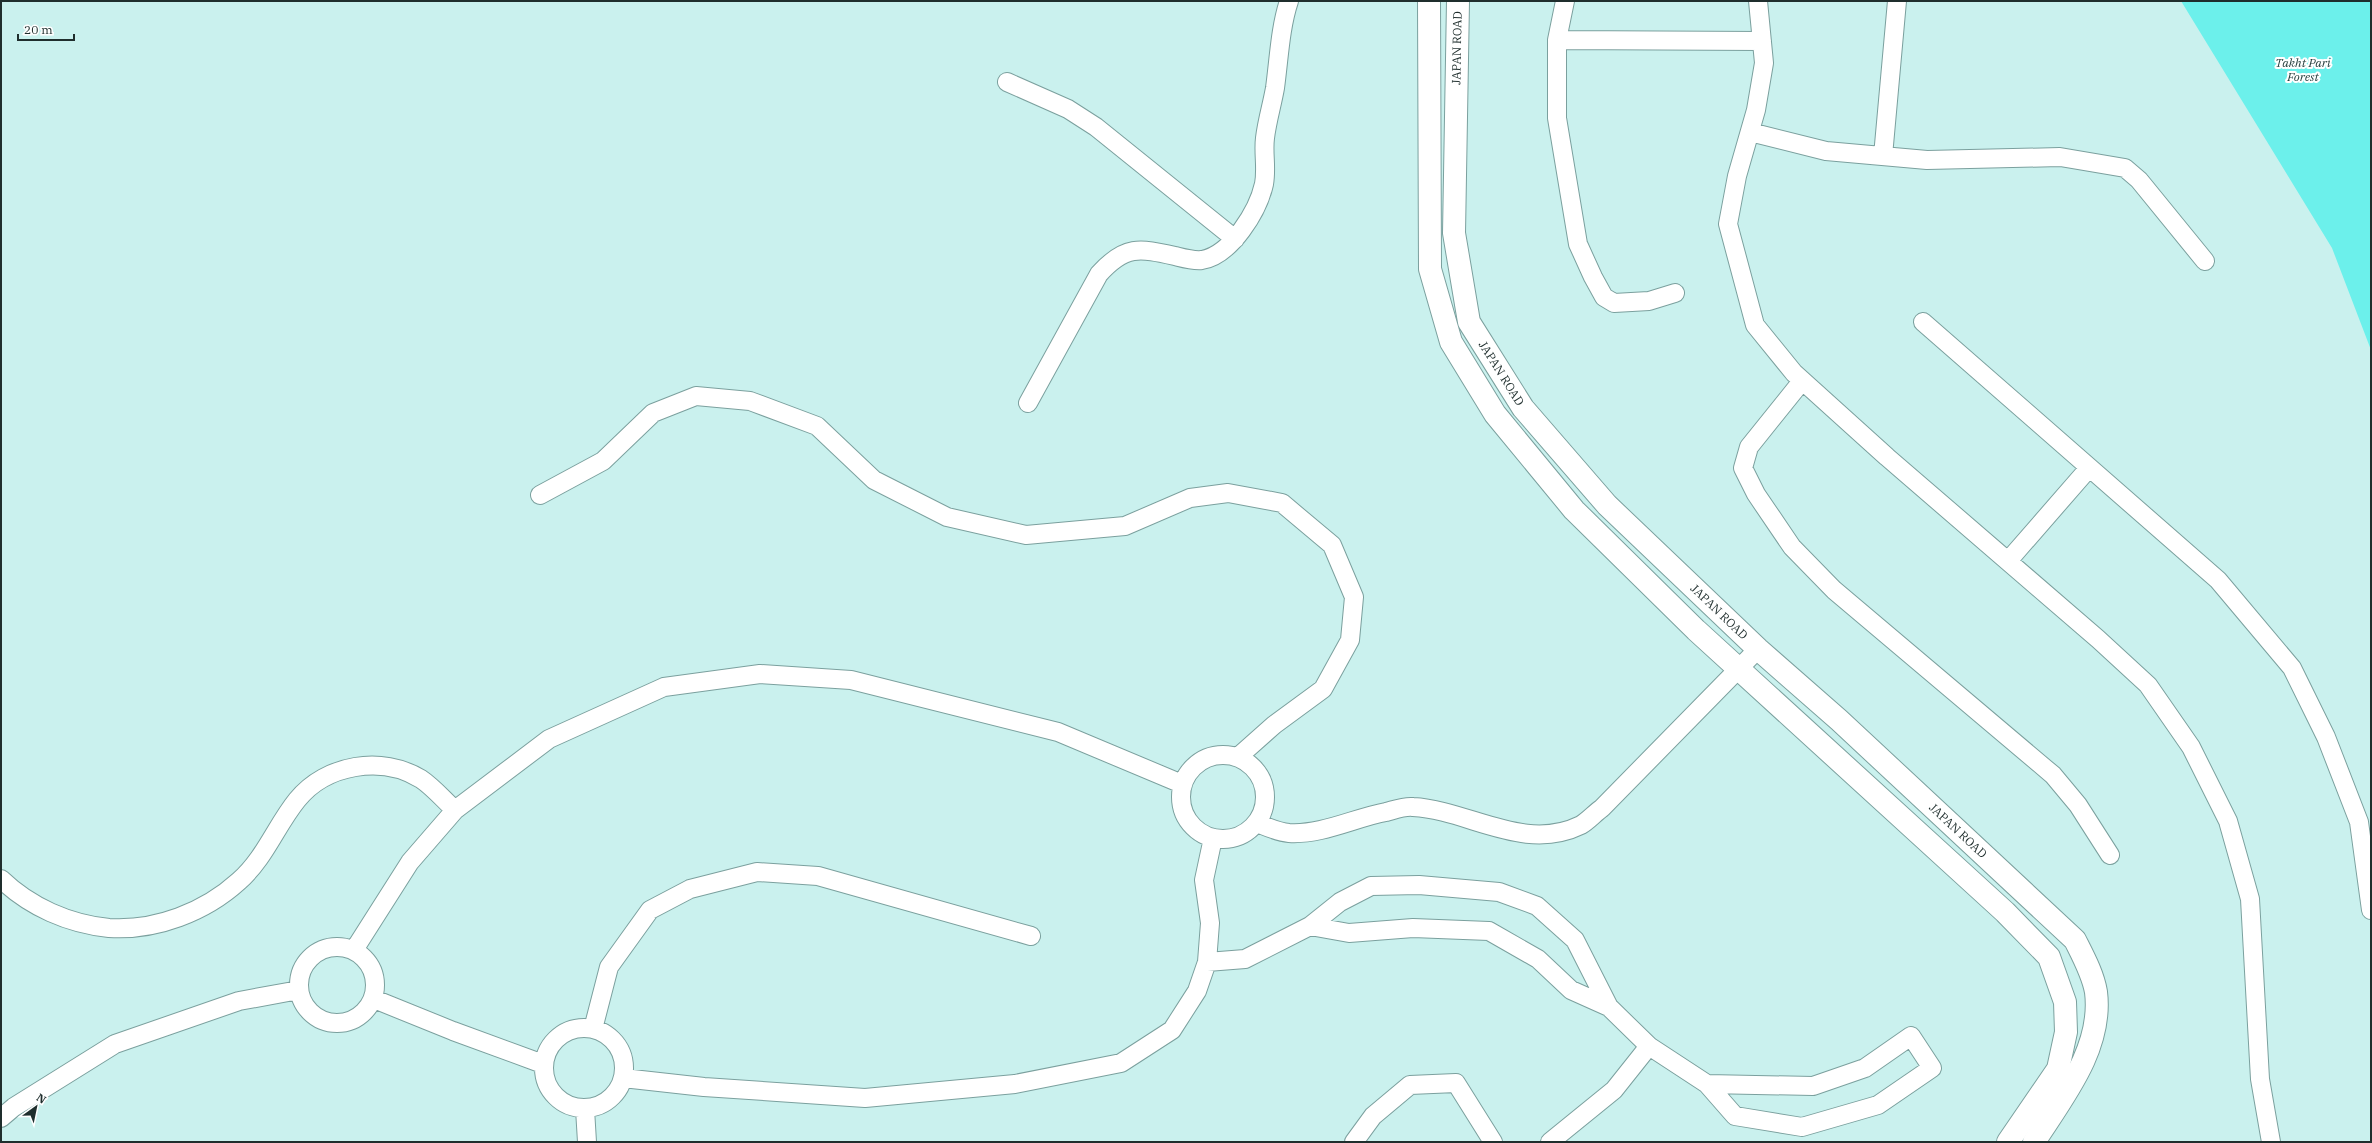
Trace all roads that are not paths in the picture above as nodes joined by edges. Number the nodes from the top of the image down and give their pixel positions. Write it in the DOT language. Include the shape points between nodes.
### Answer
graph roads {
  1 [pos="1289,1"];
  2 [pos="1429,1"];
  3 [pos="1458,1"];
  4 [pos="1565,1"];
  5 [pos="1758,1"];
  6 [pos="1897,1"];
  7 [pos="1557,40"];
  8 [pos="1762,41"];
  9 [pos="1007,82"];
  10 [pos="1750,132"];
  11 [pos="1883,156"];
  12 [pos="1235,239"];
  13 [pos="2205,261"];
  14 [pos="1675,293"];
  15 [pos="1923,322"];
  16 [pos="1802,381"];
  17 [pos="1028,403"];
  18 [pos="2090,468"];
  19 [pos="540,495"];
  20 [pos="2008,561"];
  21 [pos="1758,649"];
  22 [pos="1739,669"];
  23 [pos="1238,757"];
  24 [pos="1182,784"];
  25 [pos="455,810"];
  26 [pos="1257,823"];
  27 [pos="1213,838"];
  28 [pos="2110,855"];
  29 [pos="1,879"];
  30 [pos="2371,910"];
  31 [pos="1310,926"];
  32 [pos="1031,936"];
  33 [pos="354,950"];
  34 [pos="1207,962"];
  35 [pos="299,990"];
  36 [pos="374,999"];
  37 [pos="1609,1007"];
  38 [pos="592,1029"];
  39 [pos="1649,1046"];
  40 [pos="543,1064"];
  41 [pos="623,1078"];
  42 [pos="1707,1084"];
  43 [pos="586,1109"];
  44 [pos="1,1118"];
  45 [pos="2266,1141"];
  46 [pos="587,1142"];
  47 [pos="1354,1142"];
  48 [pos="1493,1142"];
  49 [pos="1550,1142"];
  50 [pos="2008,1142"];
  51 [pos="2034,1142"];
  1 -- 12 [label="street" via="1264,139 1264,183 1261,195"];
  2 -- 22 [label="main road" via="1430,269 1451,342 1495,414 1574,510"];
  3 -- 21 [label="main road, JAPAN ROAD" via="1454,233 1469,322 1523,408 1607,505"];
  4 -- 7 [label="street"];
  5 -- 8 [label="street"];
  6 -- 11 [label="street"];
  7 -- 8 [label="street"];
  7 -- 14 [label="street" via="1556,118 1578,244 1592,277 1604,297 1614,303 1649,301"];
  8 -- 10 [label="street" via="1764,63"];
  9 -- 12 [label="street" via="1068,109 1096,127"];
  10 -- 11 [label="street" via="1826,151"];
  10 -- 16 [label="street" via="1737,176 1728,224 1755,325"];
  11 -- 13 [label="street" via="1927,160 2060,157 2125,168 2139,180"];
  12 -- 17 [label="street" via="1221,253 1200,260 1134,251 1122,252 1108,263 1099,274"];
  15 -- 18 [label="street"];
  16 -- 20 [label="street"];
  16 -- 28 [label="street" via="1749,447 1743,468 1756,494 1792,547 1834,590 2053,775 2078,805"];
  18 -- 20 [label="street"];
  18 -- 30 [label="street" via="2218,580 2292,668 2326,737 2359,822"];
  19 -- 23 [label="street" via="603,461 653,413 696,396 750,401 817,426 874,480 947,517 1026,535 1125,526 1190,498 1228,493 1282,503 1332,545 1354,597 1350,640 1322,689 1274,725"];
  20 -- 45 [label="street" via="2148,685 2191,747 2228,821 2250,899"];
  21 -- 22 [label="street"];
  21 -- 51 [label="main road, JAPAN ROAD" via="1839,720 2075,940 2096,991 2095,1022 2087,1056"];
  22 -- 26 [label="street" via="1602,808 1580,825 1551,833 1527,835 1480,824 1446,812 1411,806 1363,816 1324,830 1289,833"];
  22 -- 50 [label="main road" via="2005,912 2049,957 2065,1002 2066,1032 2058,1070"];
  23 -- 24 [label="street" via="1225,754 1211,756 1198,762 1188,772"];
  23 -- 26 [label="street" via="1250,764 1259,774 1264,786 1266,799"];
  24 -- 25 [label="street" via="1058,732 851,680 760,674 664,687 549,739"];
  24 -- 27 [label="street" via="1181,805 1190,824 1200,833"];
  25 -- 29 [label="street" via="421,779 392,767 368,765 338,772 316,781 297,800 263,853 240,880 209,904 146,927 114,928 85,925 17,895"];
  25 -- 33 [label="street" via="410,862"];
  26 -- 27 [label="street" via="1248,832 1237,837 1225,840"];
  27 -- 34 [label="street" via="1204,880 1210,923"];
  31 -- 34 [label="street" via="1245,959"];
  31 -- 37 [label="street" via="1349,933 1413,928 1489,931 1538,958 1571,990"];
  31 -- 37 [label="street" via="1340,902 1371,886 1419,885 1499,892 1537,906 1575,940"];
  32 -- 38 [label="street" via="818,876 757,872 690,889 650,910 609,967"];
  33 -- 35 [label="street" via="326,948 314,955 305,964"];
  33 -- 36 [label="street" via="370,964 375,975"];
  34 -- 41 [label="street" via="1197,991 1172,1030 1121,1063 1015,1084 865,1098 704,1087"];
  35 -- 36 [label="street" via="303,1003 311,1014 322,1021 335,1024 359,1017"];
  35 -- 44 [label="street" via="239,1001 115,1044 14,1107"];
  36 -- 40 [label="street"];
  37 -- 39 [label="street"];
  38 -- 40 [label="street" via="572,1030 555,1040 547,1051"];
  38 -- 41 [label="street" via="604,1033 621,1053 624,1065"];
  39 -- 42 [label="street"];
  39 -- 49 [label="street" via="1614,1090"];
  40 -- 43 [label="street" via="544,1078 559,1101 572,1107"];
  41 -- 43 [label="street" via="610,1100"];
  42 -- 42 [label="street" via="1813,1086 1865,1068 1911,1036 1932,1068 1878,1105 1802,1127 1735,1116"];
  43 -- 46 [label="street"];
  47 -- 48 [label="street" via="1373,1116 1410,1085 1456,1083"];
}
